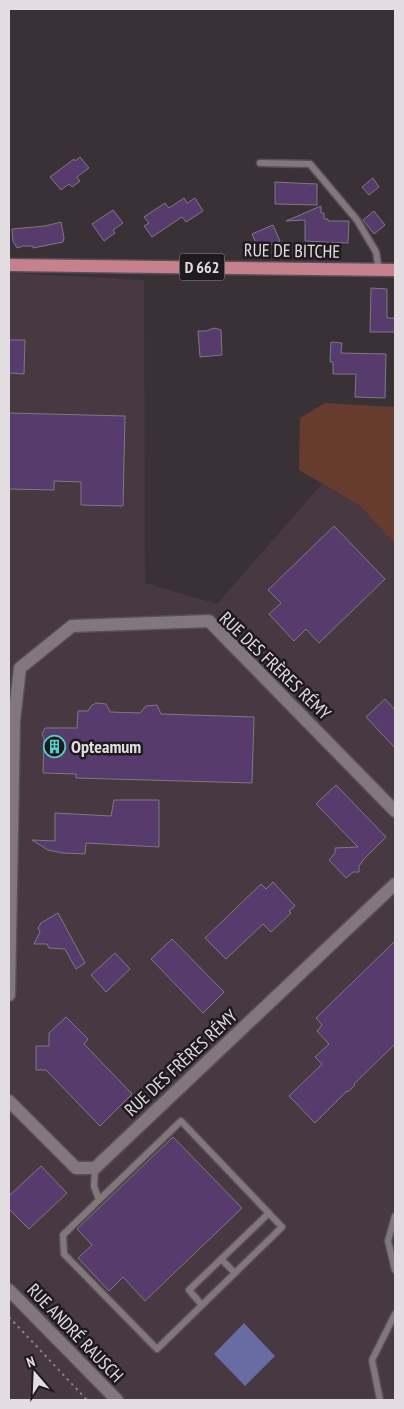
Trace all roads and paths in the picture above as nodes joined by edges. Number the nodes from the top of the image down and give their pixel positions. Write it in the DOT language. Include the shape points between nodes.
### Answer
graph roads {
  1 [pos="260,163"];
  2 [pos="9,265"];
  3 [pos="379,270"];
  4 [pos="395,270"];
  5 [pos="11,768"];
  6 [pos="395,811"];
  7 [pos="395,884"];
  8 [pos="9,995"];
  9 [pos="9,1100"];
  10 [pos="95,1168"];
  11 [pos="98,1200"];
  12 [pos="269,1213"];
  13 [pos="395,1216"];
  14 [pos="221,1259"];
  15 [pos="395,1270"];
  16 [pos="235,1273"];
  17 [pos="9,1290"];
  18 [pos="202,1305"];
  19 [pos="395,1314"];
  20 [pos="9,1317"];
  21 [pos="87,1400"];
  22 [pos="116,1400"];
  23 [pos="380,1400"];
  1 -- 3 [label="lane" via="310,164 357,220 376,252"];
  2 -- 3 [label="main road, RUE DE BITCHE / D 662"];
  3 -- 4 [label="main road, RUE DE BITCHE / D 662"];
  5 -- 6 [label="street, RUE DES FRÈRES RÉMY" via="20,668 72,626 209,622"];
  5 -- 8 [label="street, RUE DES FRÈRES RÉMY"];
  7 -- 10 [label="street, RUE DES FRÈRES RÉMY"];
  9 -- 10 [label="street" via="76,1168"];
  10 -- 11 [label="lane" via="94,1186"];
  11 -- 12 [label="lane" via="181,1120"];
  11 -- 18 [label="lane" via="63,1234 64,1254 157,1349"];
  12 -- 14 [label="lane"];
  12 -- 16 [label="lane" via="282,1227"];
  13 -- 15 [label="lane" via="388,1241"];
  14 -- 16 [label="lane"];
  14 -- 18 [label="lane" via="189,1290"];
  16 -- 18 [label="lane"];
  17 -- 22 [label="street, RUE ANDRÉ RAUSCH"];
  19 -- 23 [label="lane" via="372,1360"];
  20 -- 21 [label="path"];
}
